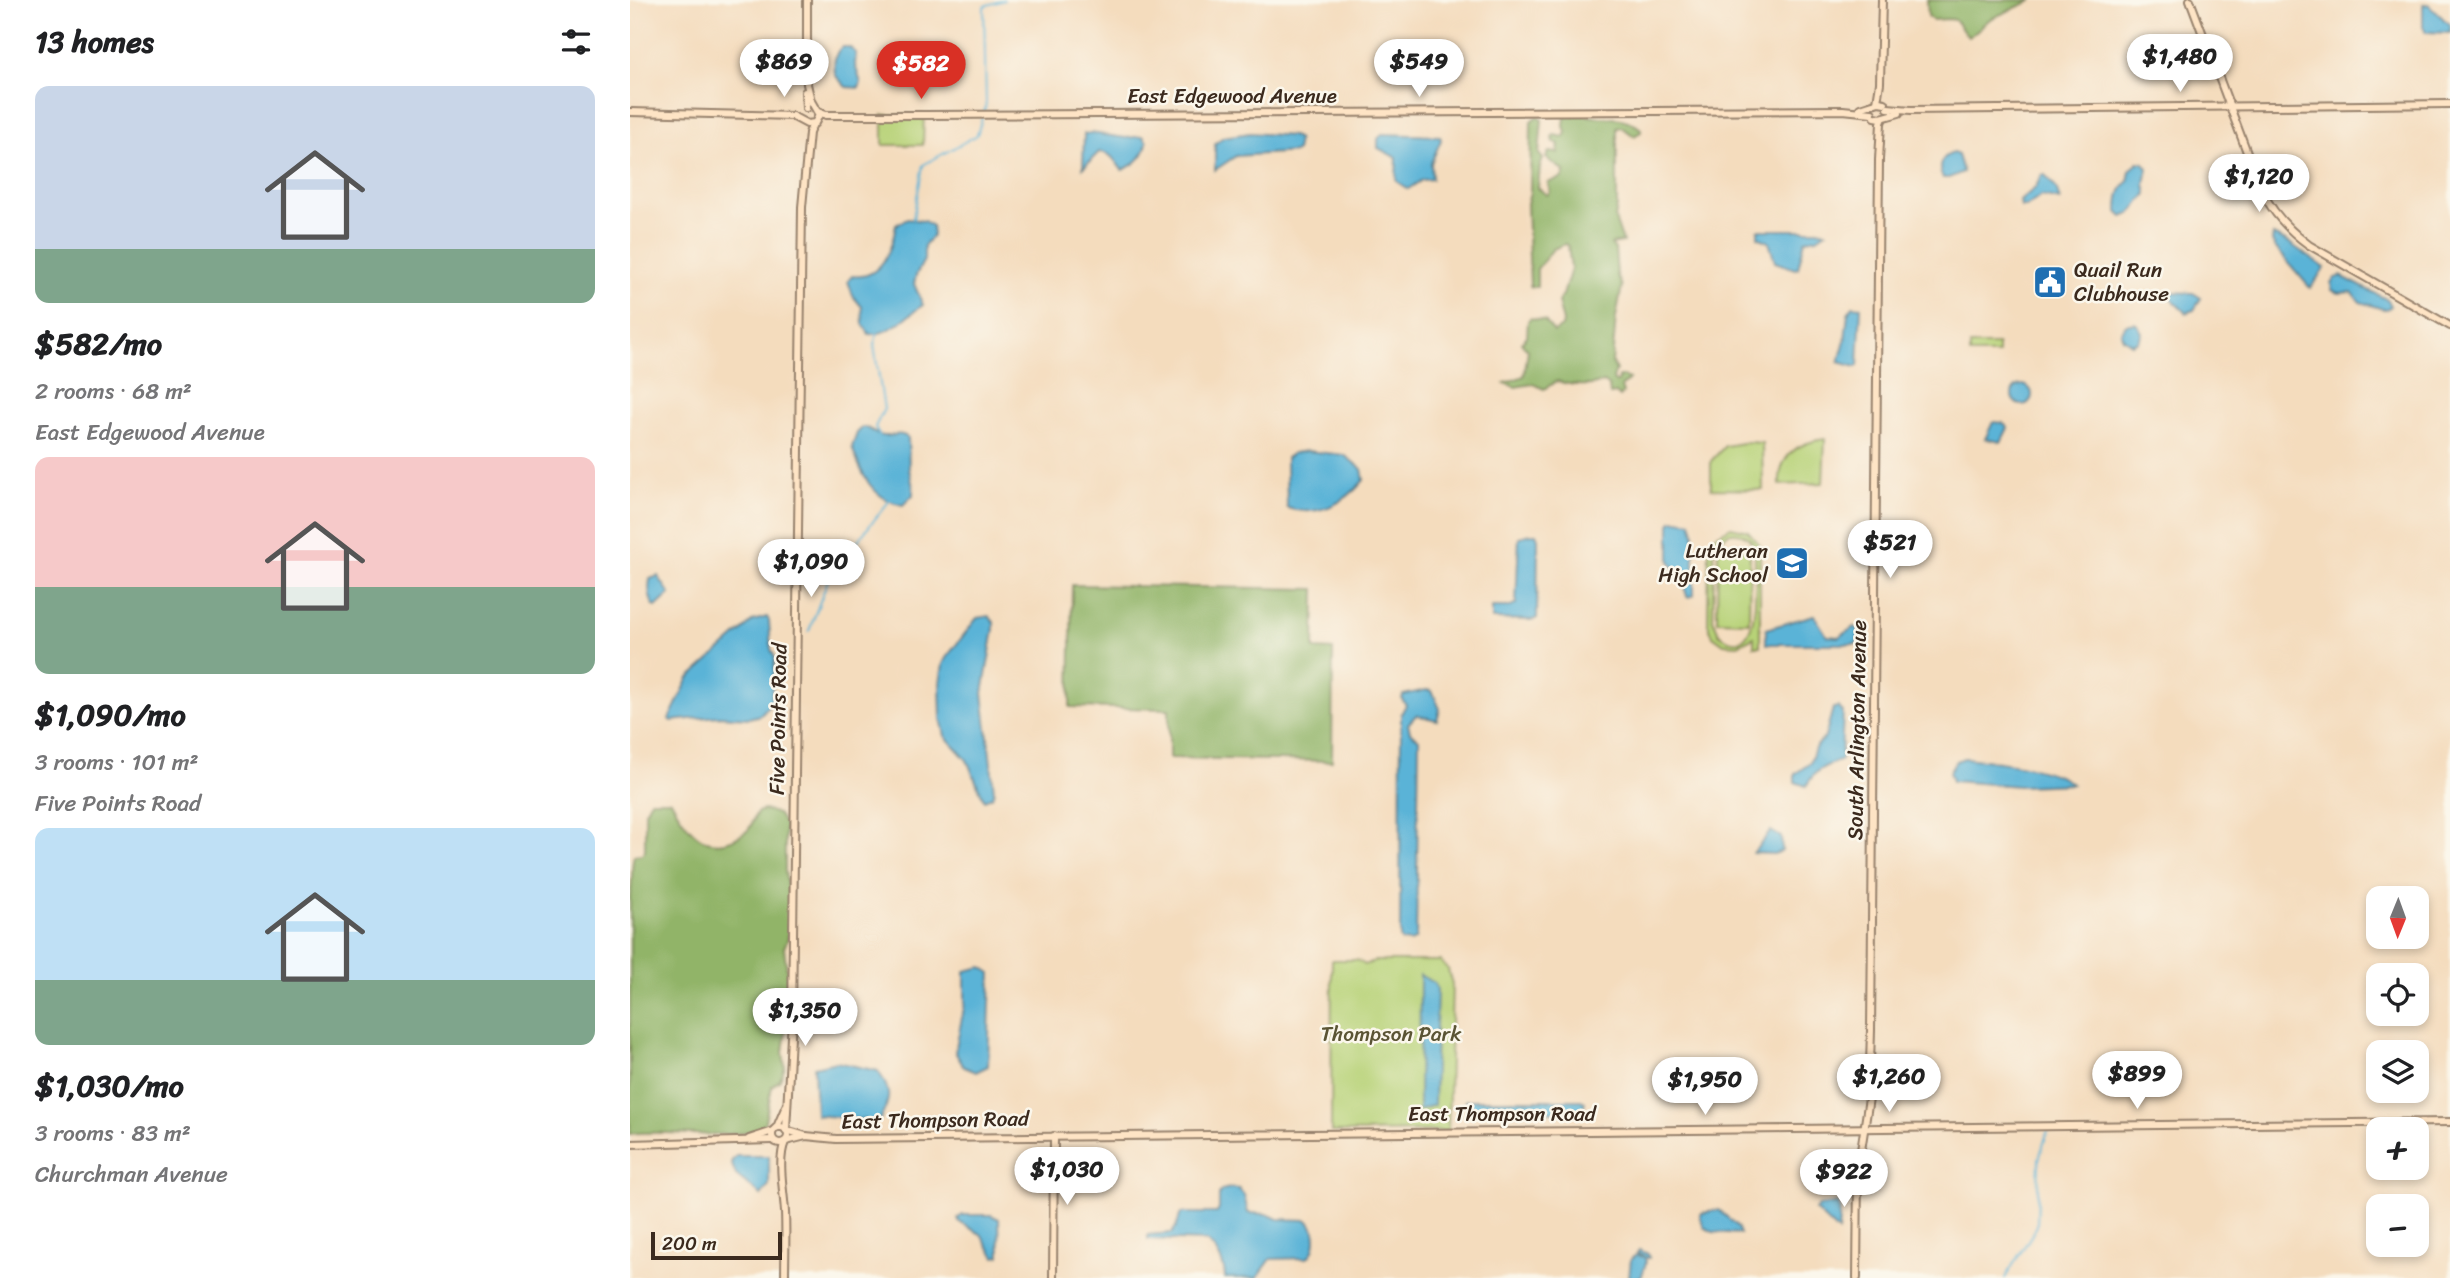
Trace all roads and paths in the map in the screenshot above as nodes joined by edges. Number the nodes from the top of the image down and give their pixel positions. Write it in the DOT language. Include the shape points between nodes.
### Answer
graph roads {
  1 [pos="807,0"];
  2 [pos="1882,0"];
  3 [pos="2190,0"];
  4 [pos="806,38"];
  5 [pos="1880,83"];
  6 [pos="1875,104"];
  7 [pos="2450,104"];
  8 [pos="1886,106"];
  9 [pos="2230,107"];
  10 [pos="805,109"];
  11 [pos="816,110"];
  12 [pos="1851,110"];
  13 [pos="1911,110"];
  14 [pos="630,112"];
  15 [pos="754,114"];
  16 [pos="865,115"];
  17 [pos="1873,115"];
  18 [pos="1885,117"];
  19 [pos="804,122"];
  20 [pos="815,122"];
  21 [pos="1880,139"];
  22 [pos="802,207"];
  23 [pos="2450,326"];
  24 [pos="787,1104"];
  25 [pos="2450,1122"];
  26 [pos="1864,1128"];
  27 [pos="775,1129"];
  28 [pos="786,1130"];
  29 [pos="806,1136"];
  30 [pos="1054,1136"];
  31 [pos="748,1140"];
  32 [pos="774,1141"];
  33 [pos="786,1141"];
  34 [pos="630,1143"];
  35 [pos="782,1168"];
  36 [pos="785,1278"];
  37 [pos="1053,1278"];
  38 [pos="1857,1278"];
  1 -- 4 [label="main road"];
  2 -- 5 [label="main road"];
  3 -- 9 [label="main road"];
  4 -- 10 [label="main road"];
  4 -- 11 [label="main road" via="807,83"];
  5 -- 6 [label="main road"];
  5 -- 8 [label="main road"];
  6 -- 8 [label="main road"];
  6 -- 12 [label="main road"];
  6 -- 17 [label="main road, South Arlington Avenue"];
  7 -- 9 [label="main road"];
  8 -- 13 [label="main road"];
  8 -- 18 [label="main road, South Arlington Avenue"];
  9 -- 13 [label="main road"];
  9 -- 23 [label="main road" via="2261,189 2287,227 2312,247"];
  10 -- 11 [label="main road, East Edgewood Avenue"];
  10 -- 15 [label="main road"];
  10 -- 19 [label="main road"];
  11 -- 16 [label="main road, East Edgewood Avenue" via="827,115"];
  11 -- 20 [label="main road"];
  12 -- 16 [label="main road, East Edgewood Avenue"];
  12 -- 17 [label="main road"];
  13 -- 18 [label="main road"];
  14 -- 15 [label="main road"];
  15 -- 19 [label="main road" via="793,116"];
  16 -- 20 [label="main road, East Edgewood Avenue"];
  17 -- 18 [label="main road"];
  17 -- 21 [label="main road, South Arlington Avenue"];
  18 -- 21 [label="main road, South Arlington Avenue"];
  19 -- 20 [label="main road, East Edgewood Avenue"];
  19 -- 22 [label="main road"];
  20 -- 22 [label="main road" via="809,133"];
  21 -- 26 [label="main road, South Arlington Avenue" via="1873,888 1869,1091"];
  22 -- 24 [label="main road, Five Points Road" via="792,1022"];
  24 -- 27 [label="main road, Five Points Road"];
  24 -- 28 [label="main road, Five Points Road"];
  25 -- 26 [label="main road, East Thompson Road"];
  26 -- 30 [label="main road, East Thompson Road"];
  26 -- 38 [label="main road, South Arlington Avenue" via="1858,1170"];
  27 -- 28 [label="main road, East Thompson Road"];
  27 -- 31 [label="main road"];
  27 -- 32 [label="main road"];
  28 -- 29 [label="main road, East Thompson Road"];
  28 -- 33 [label="main road, Five Points Road"];
  29 -- 30 [label="main road, East Thompson Road"];
  29 -- 33 [label="main road, East Thompson Road"];
  30 -- 37 [label="main road"];
  31 -- 32 [label="main road"];
  31 -- 34 [label="main road"];
  32 -- 33 [label="main road, East Thompson Road"];
  32 -- 35 [label="main road"];
  33 -- 35 [label="main road"];
  35 -- 36 [label="main road"];
}
